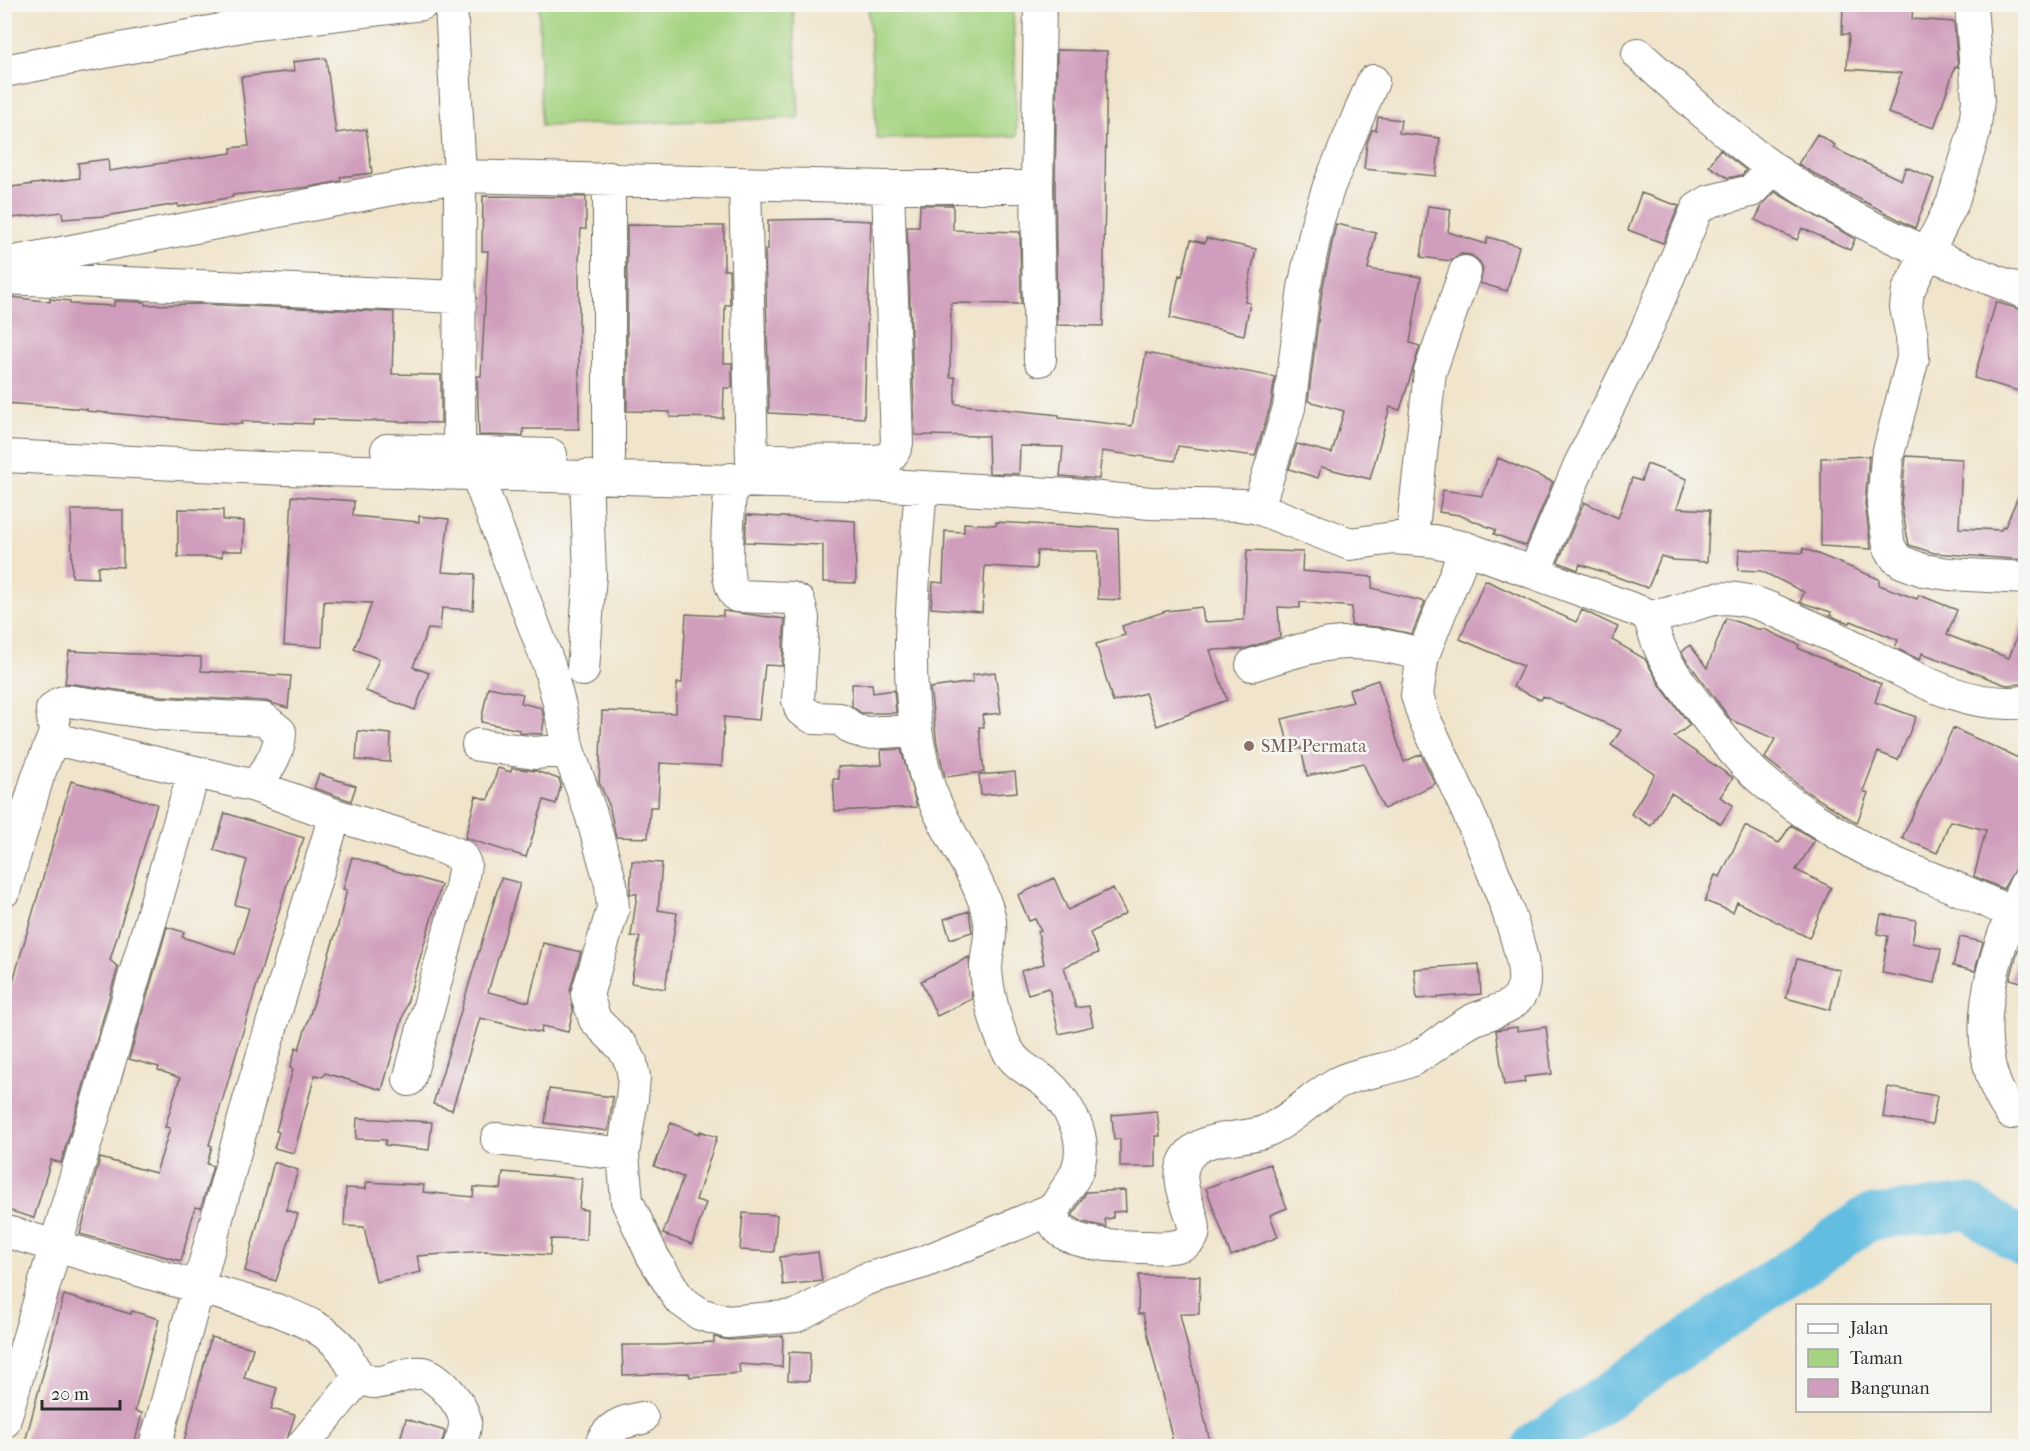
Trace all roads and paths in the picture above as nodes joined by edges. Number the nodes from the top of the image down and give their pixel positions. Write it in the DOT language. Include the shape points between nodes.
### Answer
graph roads {
  1 [pos="422,4"];
  2 [pos="450,4"];
  3 [pos="1040,4"];
  4 [pos="1971,4"];
  5 [pos="1638,54"];
  6 [pos="4,70"];
  7 [pos="1373,81"];
  8 [pos="1773,168"];
  9 [pos="460,176"];
  10 [pos="609,178"];
  11 [pos="745,184"];
  12 [pos="888,187"];
  13 [pos="1038,187"];
  14 [pos="1927,255"];
  15 [pos="4,264"];
  16 [pos="1465,272"];
  17 [pos="4,278"];
  18 [pos="2025,293"];
  19 [pos="460,297"];
  20 [pos="1040,360"];
  21 [pos="4,440"];
  22 [pos="4,456"];
  23 [pos="468,463"];
  24 [pos="598,467"];
  25 [pos="742,469"];
  26 [pos="921,487"];
  27 [pos="1258,508"];
  28 [pos="1412,538"];
  29 [pos="1466,548"];
  30 [pos="1534,573"];
  31 [pos="2025,578"];
  32 [pos="1649,615"];
  33 [pos="1423,655"];
  34 [pos="1252,665"];
  35 [pos="583,670"];
  36 [pos="2025,702"];
  37 [pos="916,730"];
  38 [pos="55,733"];
  39 [pos="478,745"];
  40 [pos="568,750"];
  41 [pos="194,772"];
  42 [pos="255,786"];
  43 [pos="336,815"];
  44 [pos="2025,883"];
  45 [pos="4,891"];
  46 [pos="2011,913"];
  47 [pos="410,1080"];
  48 [pos="2011,1113"];
  49 [pos="497,1139"];
  50 [pos="623,1154"];
  51 [pos="1053,1209"];
  52 [pos="4,1231"];
  53 [pos="54,1246"];
  54 [pos="199,1288"];
  55 [pos="360,1376"];
  56 [pos="642,1418"];
  57 [pos="4,1422"];
  58 [pos="155,1446"];
  59 [pos="302,1446"];
  60 [pos="459,1446"];
  61 [pos="600,1446"];
  1 -- 6 [label="street" via="246,25"];
  2 -- 9 [label="street"];
  3 -- 13 [label="street"];
  4 -- 14 [label="street" via="1978,100 1974,133 1952,204"];
  5 -- 8 [label="street" via="1702,112"];
  7 -- 27 [label="street" via="1318,220 1304,288 1289,408"];
  8 -- 14 [label="street"];
  8 -- 30 [label="street" via="1751,191 1710,201 1697,209 1645,333 1580,464"];
  9 -- 10 [label="street"];
  9 -- 15 [label="street"];
  9 -- 19 [label="street"];
  10 -- 11 [label="street"];
  10 -- 24 [label="street"];
  11 -- 12 [label="street"];
  11 -- 25 [label="street"];
  12 -- 13 [label="street"];
  12 -- 25 [label="street" via="897,443 894,453 887,460"];
  13 -- 20 [label="street"];
  14 -- 18 [label="street"];
  14 -- 31 [label="street" via="1911,282 1906,300 1913,358 1884,477 1883,505 1889,546 1896,558 1923,570"];
  16 -- 28 [label="street" via="1430,372"];
  17 -- 19 [label="street"];
  19 -- 23 [label="street"];
  21 -- 23 [label="street"];
  22 -- 23 [label="street"];
  23 -- 24 [label="street"];
  23 -- 40 [label="street" via="546,655"];
  24 -- 25 [label="street"];
  24 -- 35 [label="street"];
  25 -- 26 [label="street"];
  25 -- 37 [label="street" via="728,548 730,586 737,596 791,598 799,602 803,618 798,700 801,710 814,718 840,719 866,733"];
  26 -- 27 [label="street"];
  26 -- 37 [label="street" via="912,635"];
  27 -- 28 [label="street" via="1350,544"];
  28 -- 29 [label="street"];
  29 -- 30 [label="street"];
  29 -- 33 [label="street"];
  30 -- 32 [label="street"];
  32 -- 36 [label="street" via="1713,599 1745,600 1838,638 1929,685 1997,704"];
  32 -- 46 [label="street" via="1656,644 1673,675 1732,750 1763,781 1871,851"];
  33 -- 34 [label="street" via="1377,643 1346,642 1321,645"];
  33 -- 51 [label="street" via="1417,681 1419,706 1508,911 1523,961 1523,989 1518,998 1468,1022 1408,1062 1341,1081 1267,1131 1204,1144 1192,1152 1181,1179 1194,1235 1182,1247 1086,1241 1056,1228"];
  37 -- 51 [label="street" via="935,803 990,919 986,975 1001,1036 1016,1062 1056,1092 1079,1133 1078,1169"];
  38 -- 41 [label="street" via="63,741"];
  38 -- 42 [label="street" via="52,710 68,701 159,714 264,718 280,732 280,743"];
  38 -- 45 [label="street"];
  39 -- 40 [label="street" via="535,753"];
  40 -- 50 [label="street" via="612,884 613,909 586,994 595,1020 623,1048 631,1062 634,1077"];
  41 -- 42 [label="street"];
  41 -- 53 [label="street"];
  42 -- 43 [label="street"];
  43 -- 47 [label="street" via="469,857"];
  43 -- 54 [label="street" via="248,1104"];
  44 -- 46 [label="street"];
  46 -- 48 [label="street" via="1994,973 1986,1050 1994,1085"];
  49 -- 50 [label="street"];
  50 -- 51 [label="street" via="627,1201 663,1274 688,1307 727,1322 774,1320 805,1313 866,1279 924,1262"];
  52 -- 53 [label="street"];
  53 -- 54 [label="street"];
  53 -- 57 [label="street"];
  54 -- 55 [label="street" via="278,1310 320,1329 344,1351"];
  54 -- 58 [label="street"];
  55 -- 59 [label="street"];
  55 -- 60 [label="street" via="383,1382 421,1373 433,1378 463,1414 465,1425"];
  56 -- 61 [label="street" via="612,1428"];
}
